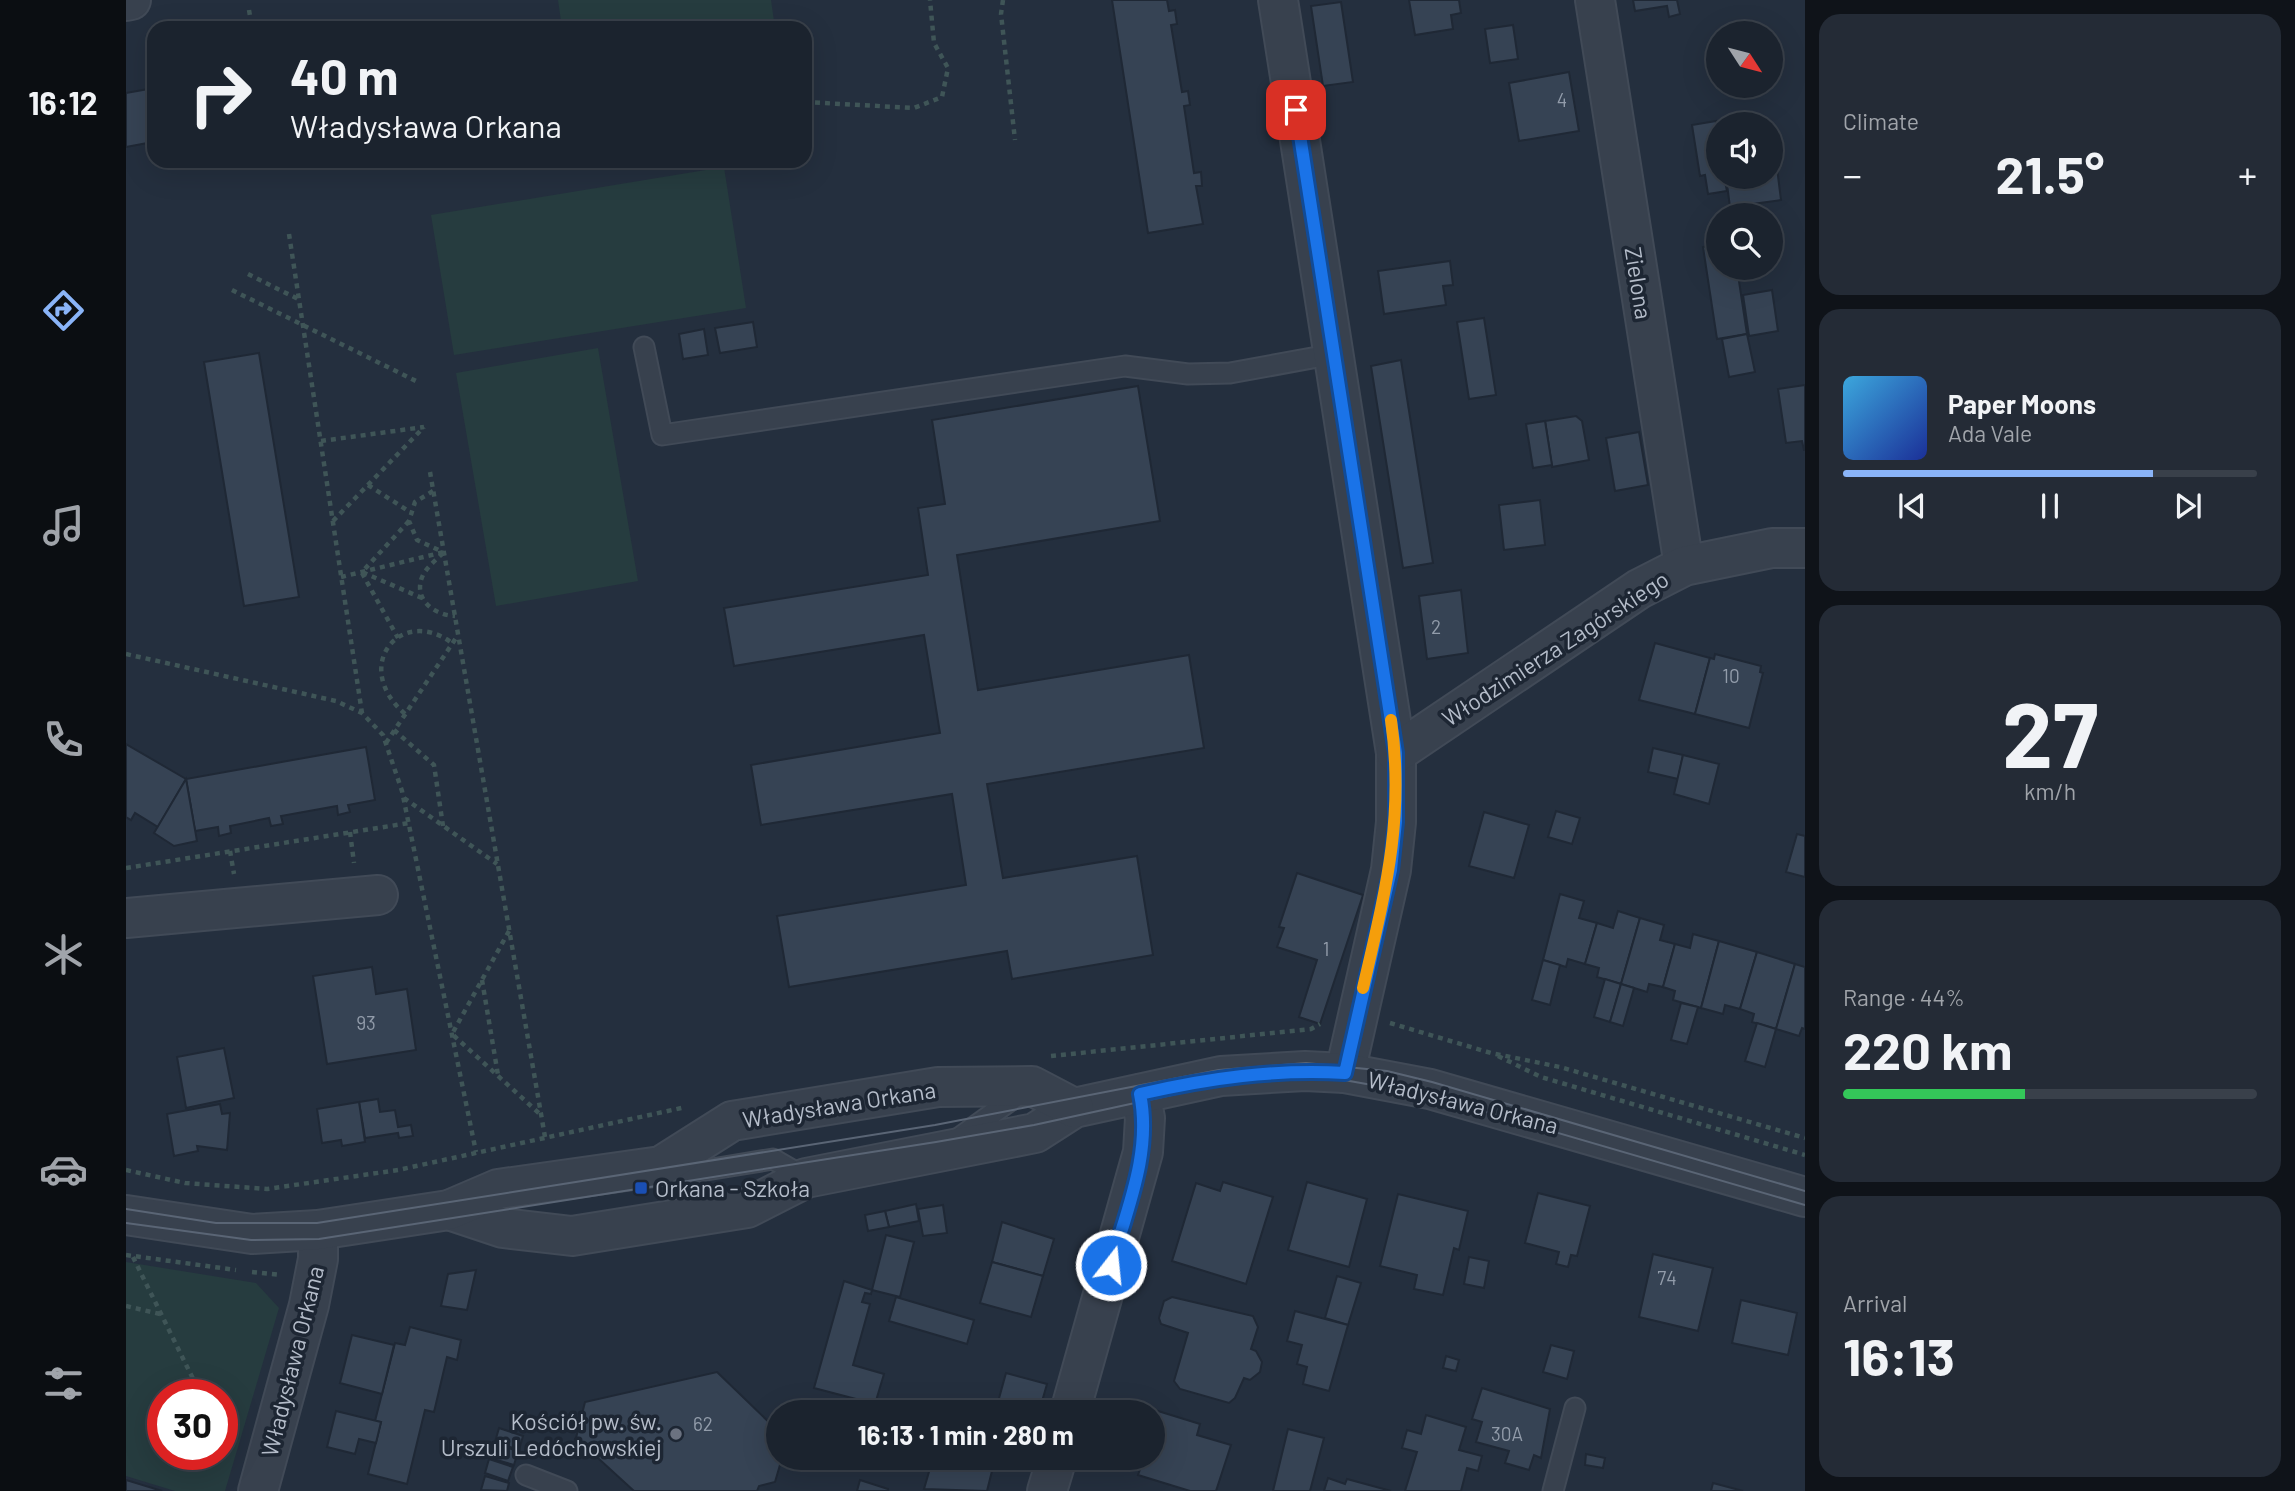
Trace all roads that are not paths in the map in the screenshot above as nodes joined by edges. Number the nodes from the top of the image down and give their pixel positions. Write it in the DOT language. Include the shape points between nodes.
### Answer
graph roads {
  1 [pos="1278,0"];
  2 [pos="1595,0"];
  3 [pos="644,347"];
  4 [pos="1334,354"];
  5 [pos="1805,548"];
  6 [pos="1684,566"];
  7 [pos="1396,753"];
  8 [pos="378,895"];
  9 [pos="126,918"];
  10 [pos="1345,1073"];
  11 [pos="1032,1086"];
  12 [pos="1140,1094"];
  13 [pos="1074,1108"];
  14 [pos="940,1151"];
  15 [pos="661,1166"];
  16 [pos="806,1178"];
  17 [pos="551,1182"];
  18 [pos="1805,1197"];
  19 [pos="449,1210"];
  20 [pos="126,1216"];
  21 [pos="503,1227"];
  22 [pos="318,1230"];
  23 [pos="1073,1400"];
  24 [pos="1576,1408"];
  25 [pos="1053,1470"];
  26 [pos="526,1475"];
  27 [pos="258,1491"];
  28 [pos="567,1491"];
  29 [pos="1047,1491"];
  30 [pos="1553,1491"];
  1 -- 4 [label="street"];
  2 -- 6 [label="street, Zielona"];
  3 -- 4 [label="lane" via="662,435 1125,366 1188,374 1230,373"];
  4 -- 7 [label="street"];
  5 -- 6 [label="street, Włodzimierza Zagórskiego" via="1772,548"];
  6 -- 7 [label="street, Włodzimierza Zagórskiego" via="1639,589"];
  7 -- 10 [label="street" via="1391,870"];
  8 -- 9 [label="street"];
  10 -- 12 [label="street, Władysława Orkana" via="1221,1076"];
  10 -- 18 [label="street, Władysława Orkana" via="1430,1088"];
  11 -- 13 [label="street, Władysława Orkana"];
  11 -- 14 [label="lane"];
  11 -- 15 [label="street, Władysława Orkana" via="938,1087 732,1121"];
  12 -- 13 [label="street, Władysława Orkana"];
  12 -- 23 [label="street" via="1146,1125 1143,1152"];
  13 -- 14 [label="street, Władysława Orkana" via="1035,1132"];
  14 -- 16 [label="street, Władysława Orkana"];
  15 -- 16 [label="lane" via="694,1172 773,1159"];
  15 -- 17 [label="street, Władysława Orkana"];
  16 -- 21 [label="street, Władysława Orkana" via="747,1208 572,1236"];
  17 -- 19 [label="street, Władysława Orkana" via="498,1189"];
  17 -- 21 [label="lane"];
  19 -- 21 [label="street, Władysława Orkana"];
  19 -- 22 [label="street, Władysława Orkana"];
  20 -- 22 [label="street, Władysława Orkana" via="252,1234"];
  22 -- 27 [label="street, Władysława Orkana" via="309,1305"];
  24 -- 30 [label="lane"];
  25 -- 29 [label="street"];
  26 -- 28 [label="lane"];
}
